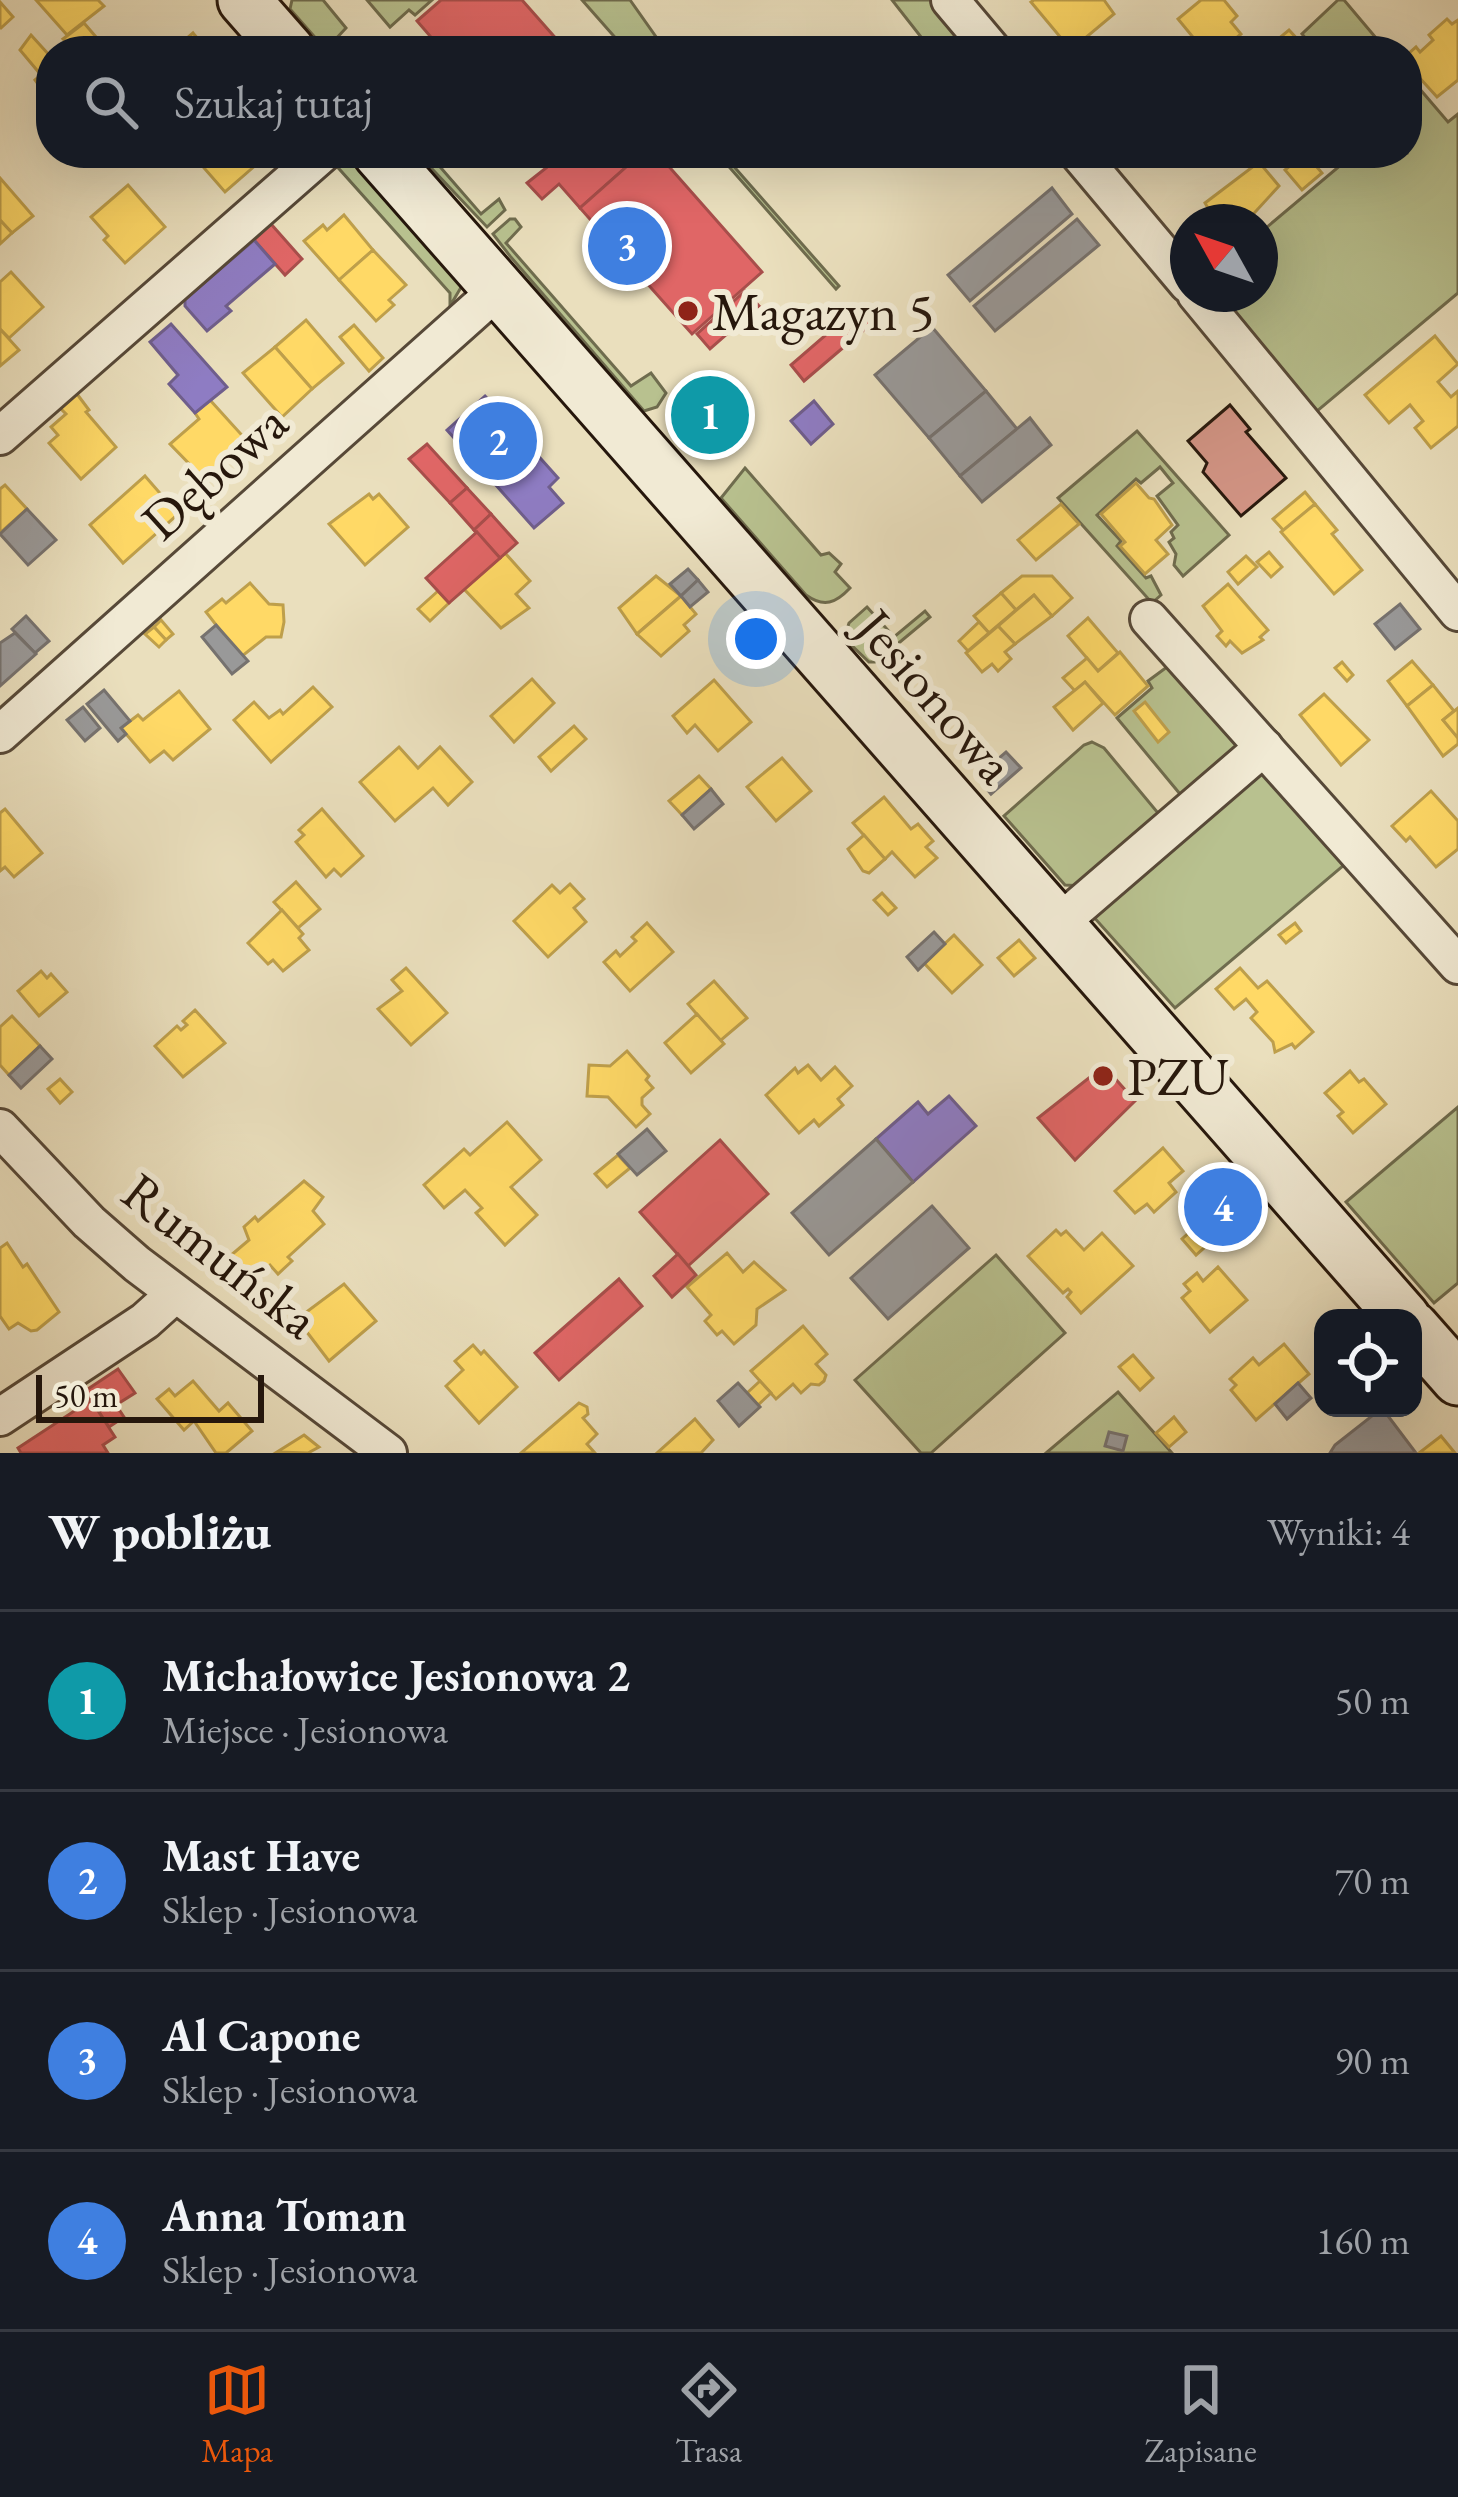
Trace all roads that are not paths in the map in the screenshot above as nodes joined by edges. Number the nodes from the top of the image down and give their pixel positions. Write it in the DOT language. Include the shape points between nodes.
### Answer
graph roads {
  1 [pos="244,0"];
  2 [pos="950,0"];
  3 [pos="276,36"];
  4 [pos="980,36"];
  5 [pos="306,168"];
  6 [pos="392,168"];
  7 [pos="1091,168"];
  8 [pos="1170,263"];
  9 [pos="499,289"];
  10 [pos="1211,312"];
  11 [pos="0,436"];
  12 [pos="1458,611"];
  13 [pos="1149,619"];
  14 [pos="0,734"];
  15 [pos="1264,747"];
  16 [pos="1058,925"];
  17 [pos="1458,965"];
  18 [pos="0,1128"];
  19 [pos="175,1294"];
  20 [pos="1396,1309"];
  21 [pos="1422,1338"];
  22 [pos="1458,1379"];
  23 [pos="0,1417"];
  24 [pos="388,1453"];
  1 -- 3 [label="street"];
  2 -- 4 [label="street"];
  5 -- 11 [label="street"];
  6 -- 9 [label="street, Jesionowa"];
  7 -- 8 [label="street"];
  9 -- 14 [label="street, Dębowa"];
  9 -- 16 [label="street, Jesionowa"];
  10 -- 12 [label="street"];
  13 -- 15 [label="street"];
  15 -- 16 [label="street"];
  15 -- 17 [label="street"];
  16 -- 20 [label="street, Jesionowa"];
  18 -- 19 [label="street, Rumuńska" via="88,1222"];
  19 -- 23 [label="street"];
  19 -- 24 [label="street, Rumuńska"];
  21 -- 22 [label="street"];
}
